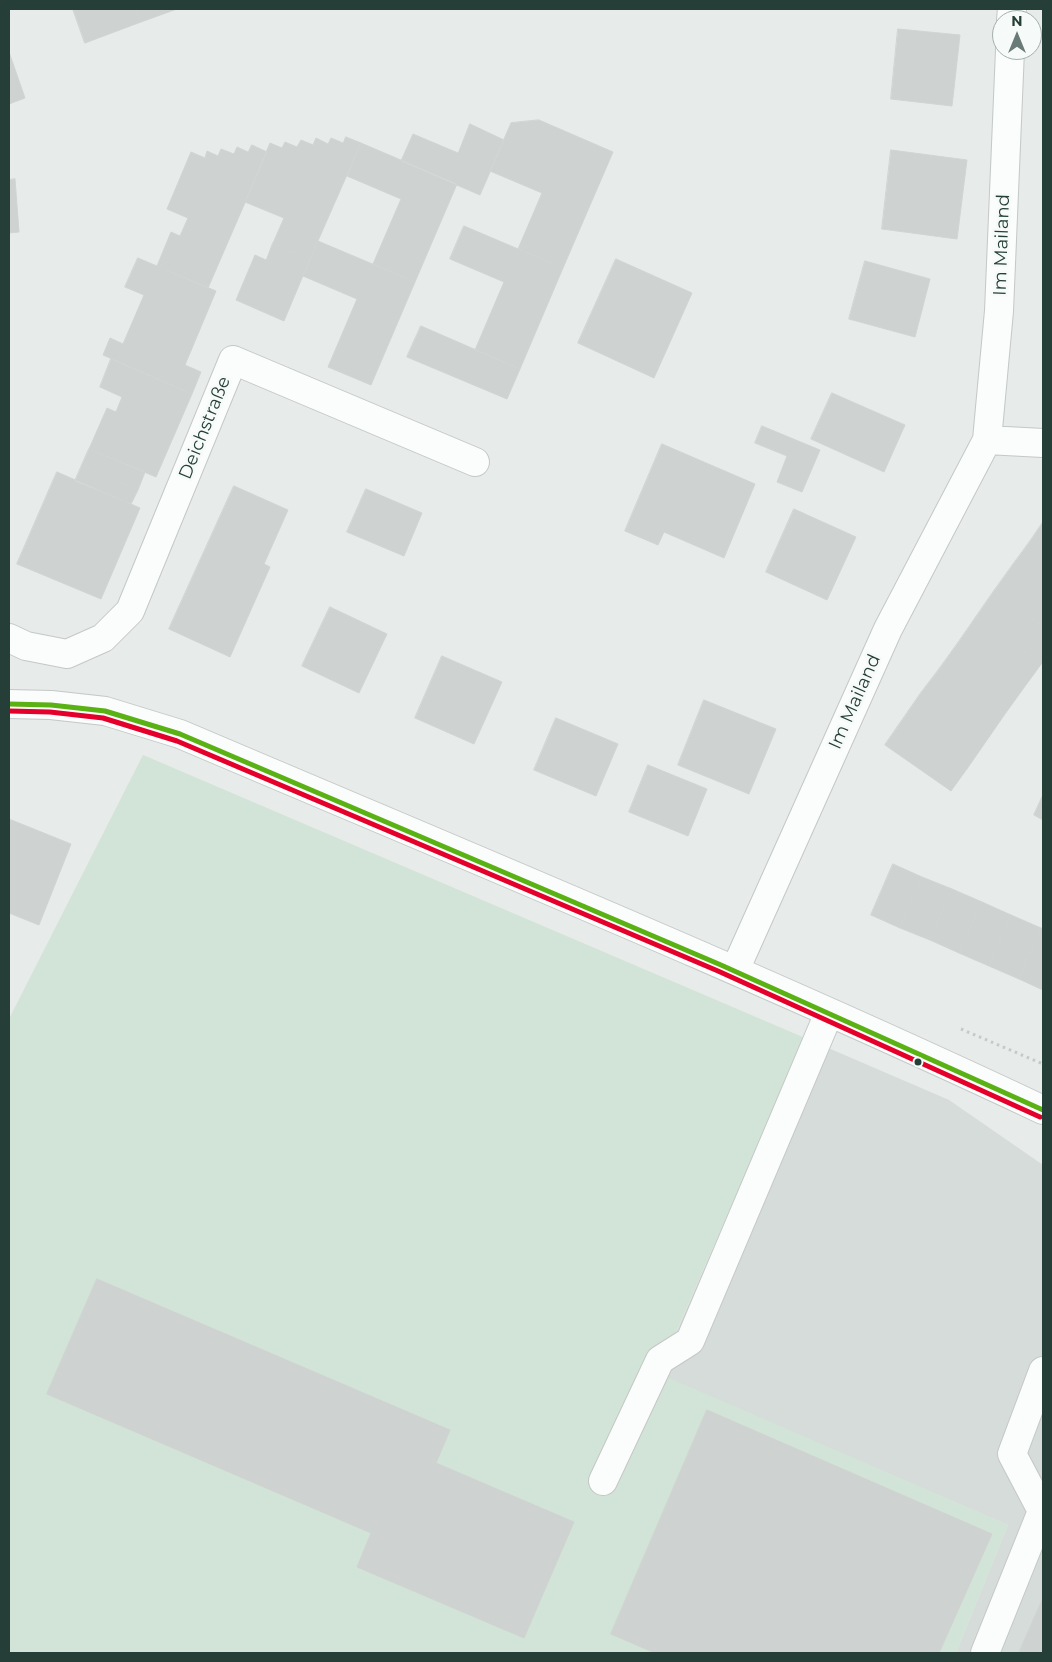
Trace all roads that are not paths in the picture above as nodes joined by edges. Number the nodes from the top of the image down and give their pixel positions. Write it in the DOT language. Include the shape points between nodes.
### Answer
graph roads {
  1 [pos="1010,60"];
  2 [pos="987,440"];
  3 [pos="1043,443"];
  4 [pos="476,462"];
  5 [pos="9,638"];
  6 [pos="9,704"];
  7 [pos="735,970"];
  8 [pos="829,1013"];
  9 [pos="1043,1110"];
  10 [pos="1043,1371"];
  11 [pos="603,1481"];
  12 [pos="985,1653"];
  1 -- 2 [label="street, Im Mailand" via="999,311"];
  2 -- 3 [label="street"];
  2 -- 7 [label="street, Im Mailand" via="888,629"];
  4 -- 5 [label="street, Deichstraße" via="234,360 130,611 103,638 67,654 26,646"];
  6 -- 7 [label="street" via="51,704 106,712 180,734"];
  7 -- 8 [label="street"];
  8 -- 9 [label="street"];
  8 -- 11 [label="street" via="690,1341 660,1360"];
  10 -- 12 [label="street" via="1012,1454 1042,1511"];
}
